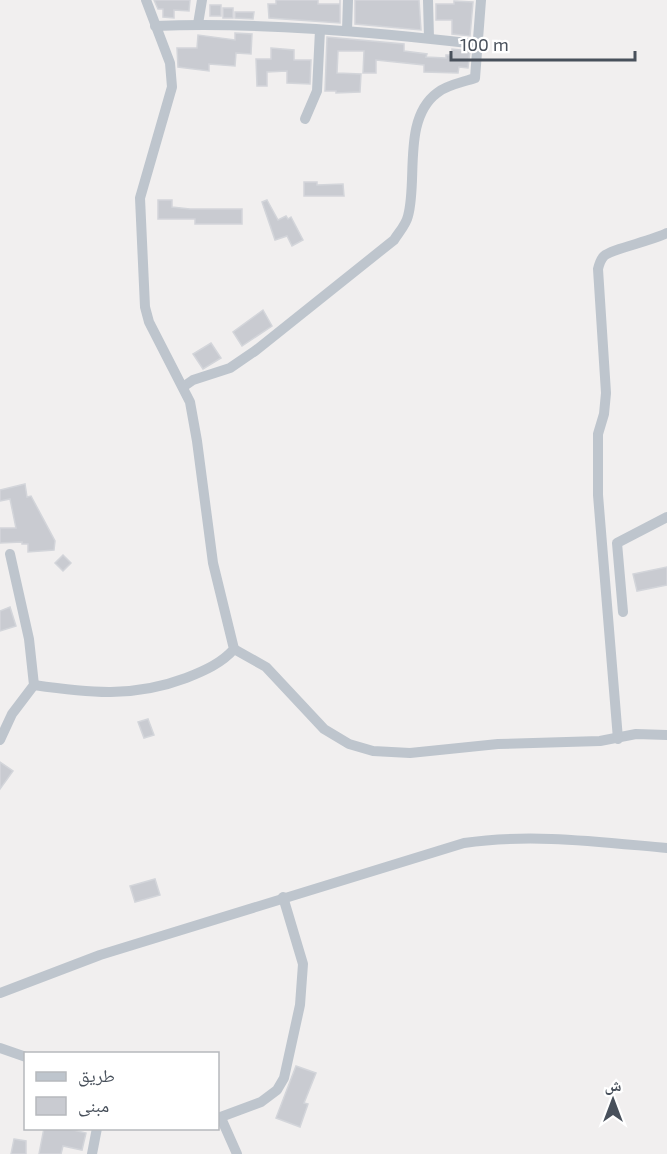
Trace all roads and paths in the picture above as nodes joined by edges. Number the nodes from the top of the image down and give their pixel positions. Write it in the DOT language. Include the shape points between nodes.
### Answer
graph roads {
  1 [pos="146,0"];
  2 [pos="202,0"];
  3 [pos="348,0"];
  4 [pos="429,0"];
  5 [pos="481,0"];
  6 [pos="198,24"];
  7 [pos="155,26"];
  8 [pos="320,30"];
  9 [pos="347,31"];
  10 [pos="429,38"];
  11 [pos="477,44"];
  12 [pos="305,119"];
  13 [pos="667,233"];
  14 [pos="183,387"];
  15 [pos="667,517"];
  16 [pos="10,554"];
  17 [pos="623,612"];
  18 [pos="234,649"];
  19 [pos="34,685"];
  20 [pos="667,735"];
  21 [pos="618,739"];
  22 [pos="0,740"];
  23 [pos="667,849"];
  24 [pos="283,897"];
  25 [pos="0,993"];
  26 [pos="0,1048"];
  27 [pos="24,1056"];
  28 [pos="219,1118"];
  29 [pos="97,1130"];
  30 [pos="92,1154"];
  31 [pos="237,1154"];
  1 -- 7 [label="street"];
  2 -- 6 [label="street"];
  3 -- 9 [label="street"];
  4 -- 10 [label="street"];
  5 -- 11 [label="street"];
  6 -- 7 [label="street"];
  6 -- 8 [label="street"];
  7 -- 14 [label="street" via="170,63 172,87 140,198 142,283 149,322"];
  8 -- 9 [label="street"];
  8 -- 12 [label="street" via="317,91"];
  9 -- 10 [label="street"];
  10 -- 11 [label="street"];
  11 -- 14 [label="street" via="475,78 437,92 420,117 412,154 408,219 394,240 255,351 230,368"];
  13 -- 21 [label="street" via="604,256 598,269 606,393 598,434 598,495"];
  14 -- 18 [label="street" via="193,417 213,563"];
  15 -- 17 [label="street" via="617,543"];
  16 -- 19 [label="street" via="29,639"];
  18 -- 19 [label="street" via="198,674 138,693 70,691"];
  18 -- 21 [label="street" via="266,667 324,729 363,749 410,753 498,744"];
  19 -- 22 [label="street" via="12,714"];
  20 -- 21 [label="street" via="636,734"];
  23 -- 24 [label="street" via="571,838 488,840 444,849"];
  24 -- 25 [label="street" via="100,955"];
  24 -- 28 [label="street" via="303,963 300,1005 284,1078 277,1090 261,1102"];
  26 -- 27 [label="street"];
  28 -- 31 [label="street"];
  29 -- 30 [label="street"];
}
